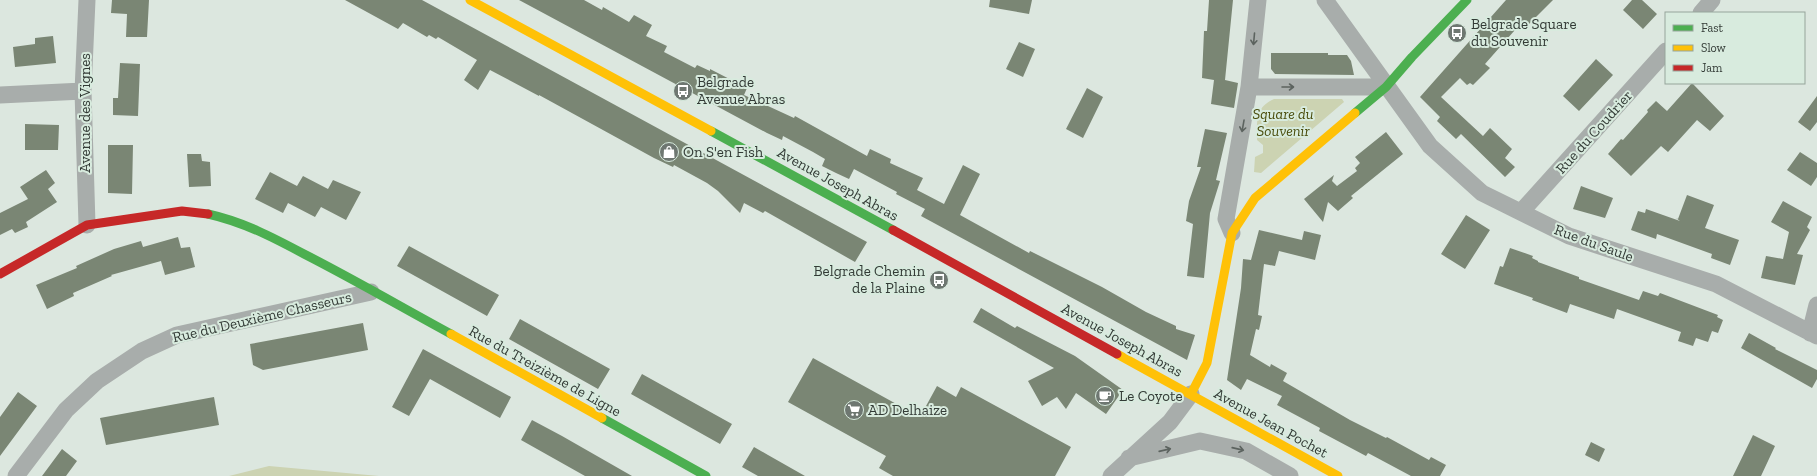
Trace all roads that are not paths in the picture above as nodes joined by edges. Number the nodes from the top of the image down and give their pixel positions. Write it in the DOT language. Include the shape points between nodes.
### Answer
graph roads {
  1 [pos="87,0"];
  2 [pos="470,0"];
  3 [pos="1258,0"];
  4 [pos="1325,0"];
  5 [pos="1467,0"];
  6 [pos="1712,0"];
  7 [pos="1702,12"];
  8 [pos="1665,52"];
  9 [pos="1249,87"];
  10 [pos="1386,87"];
  11 [pos="83,91"];
  12 [pos="0,95"];
  13 [pos="1521,212"];
  14 [pos="87,225"];
  15 [pos="1232,233"];
  16 [pos="0,274"];
  17 [pos="371,292"];
  18 [pos="1817,304"];
  19 [pos="1814,334"];
  20 [pos="1191,394"];
  21 [pos="1129,458"];
  22 [pos="16,476"];
  23 [pos="706,476"];
  24 [pos="1111,476"];
  25 [pos="1290,476"];
  26 [pos="1338,476"];
  1 -- 11 [label="street, Avenue des Vignes"];
  2 -- 20 [label="street, Avenue Joseph Abras"];
  3 -- 9 [label="street, one-way"];
  4 -- 10 [label="street, Rue du Saule"];
  5 -- 10 [label="street"];
  6 -- 7 [label="street"];
  8 -- 13 [label="street, Rue du Coudrier"];
  9 -- 10 [label="street, one-way"];
  9 -- 15 [label="street, one-way" via="1226,219"];
  10 -- 13 [label="street, Rue du Saule" via="1430,146 1482,193"];
  10 -- 15 [label="street" via="1254,198"];
  11 -- 12 [label="street"];
  11 -- 14 [label="street, Avenue des Vignes"];
  13 -- 19 [label="street, Rue du Saule" via="1568,236 1716,284"];
  14 -- 16 [label="street"];
  14 -- 17 [label="street, Rue du Treizième de Ligne" via="182,211 230,219 287,244"];
  15 -- 20 [label="street" via="1207,363"];
  17 -- 22 [label="street, Rue du Deuxième Chasseurs" via="177,335 142,351 97,381 66,410"];
  17 -- 23 [label="street, Rue du Treizième de Ligne"];
  18 -- 19 [label="street"];
  20 -- 21 [label="street" via="1170,422"];
  20 -- 26 [label="street, Avenue Jean Pochet"];
  21 -- 24 [label="street"];
  21 -- 25 [label="street, one-way" via="1200,441 1246,451"];
}
